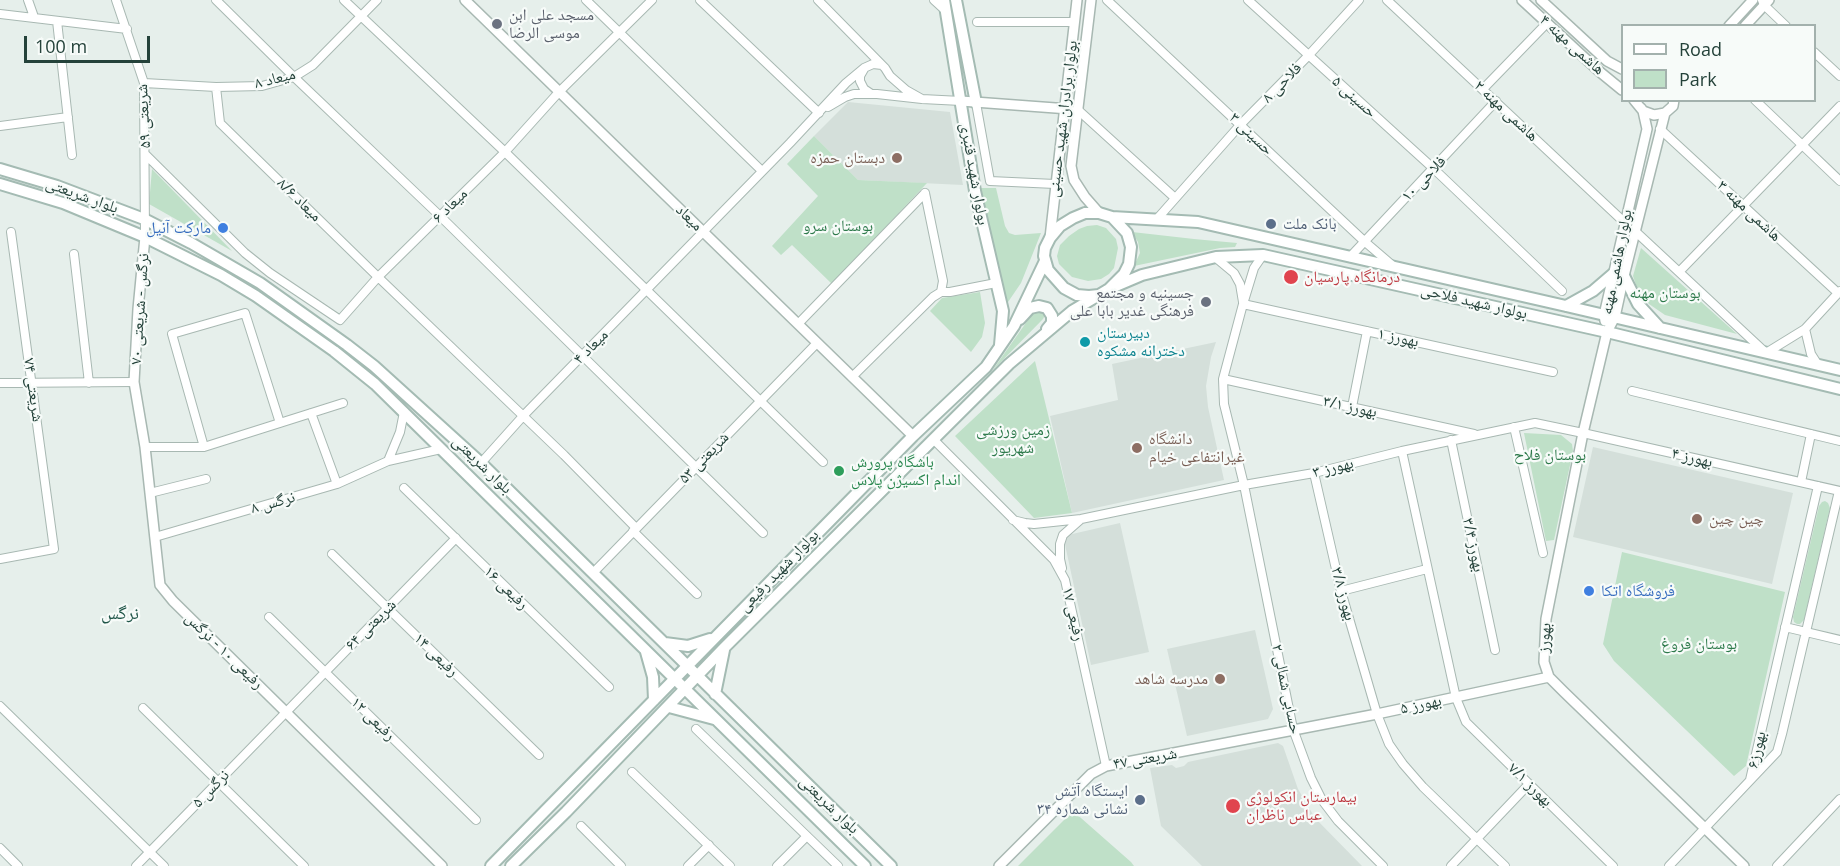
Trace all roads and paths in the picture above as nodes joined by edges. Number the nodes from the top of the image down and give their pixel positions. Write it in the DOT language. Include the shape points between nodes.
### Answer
graph roads {
  1 [pos="28,0"];
  2 [pos="116,0"];
  3 [pos="216,0"];
  4 [pos="344,0"];
  5 [pos="377,0"];
  6 [pos="465,0"];
  7 [pos="586,0"];
  8 [pos="652,0"];
  9 [pos="700,0"];
  10 [pos="818,0"];
  11 [pos="934,0"];
  12 [pos="944,0"];
  13 [pos="956,0"];
  14 [pos="1077,0"];
  15 [pos="1091,0"];
  16 [pos="1107,0"];
  17 [pos="1248,0"];
  18 [pos="1359,0"];
  19 [pos="1387,0"];
  20 [pos="1522,0"];
  21 [pos="1541,0"];
  22 [pos="1753,0"];
  23 [pos="1765,2"];
  24 [pos="946,12"];
  25 [pos="0,14"];
  26 [pos="34,17"];
  27 [pos="361,17"];
  28 [pos="57,21"];
  29 [pos="977,22"];
  30 [pos="1074,22"];
  31 [pos="1547,23"];
  32 [pos="1731,24"];
  33 [pos="1747,24"];
  34 [pos="1784,24"];
  35 [pos="127,29"];
  36 [pos="618,32"];
  37 [pos="861,42"];
  38 [pos="1816,53"];
  39 [pos="1308,56"];
  40 [pos="866,66"];
  41 [pos="885,68"];
  42 [pos="1621,68"];
  43 [pos="890,76"];
  44 [pos="1840,76"];
  45 [pos="294,77"];
  46 [pos="144,83"];
  47 [pos="216,87"];
  48 [pos="1621,88"];
  49 [pos="1483,89"];
  50 [pos="559,92"];
  51 [pos="874,94"];
  52 [pos="922,99"];
  53 [pos="961,101"];
  54 [pos="1496,101"];
  55 [pos="1636,102"];
  56 [pos="1675,102"];
  57 [pos="1757,102"];
  58 [pos="976,103"];
  59 [pos="1840,106"];
  60 [pos="1064,109"];
  61 [pos="1077,109"];
  62 [pos="1643,111"];
  63 [pos="819,113"];
  64 [pos="1665,113"];
  65 [pos="68,117"];
  66 [pos="1241,124"];
  67 [pos="0,126"];
  68 [pos="1660,129"];
  69 [pos="1803,146"];
  70 [pos="505,152"];
  71 [pos="72,155"];
  72 [pos="146,155"];
  73 [pos="0,169"];
  74 [pos="1434,169"];
  75 [pos="762,171"];
  76 [pos="1840,181"];
  77 [pos="0,184"];
  78 [pos="1055,184"];
  79 [pos="1175,198"];
  80 [pos="1743,206"];
  81 [pos="1099,213"];
  82 [pos="440,216"];
  83 [pos="1112,217"];
  84 [pos="144,219"];
  85 [pos="1157,219"];
  86 [pos="1624,222"];
  87 [pos="1635,231"];
  88 [pos="11,232"];
  89 [pos="703,232"];
  90 [pos="145,237"];
  91 [pos="1050,238"];
  92 [pos="1364,241"];
  93 [pos="74,254"];
  94 [pos="1263,255"];
  95 [pos="1216,257"];
  96 [pos="1350,257"];
  97 [pos="1045,261"];
  98 [pos="1395,268"];
  99 [pos="1679,272"];
  100 [pos="1619,274"];
  101 [pos="378,278"];
  102 [pos="996,283"];
  103 [pos="1109,289"];
  104 [pos="646,291"];
  105 [pos="1562,291"];
  106 [pos="941,292"];
  107 [pos="1839,292"];
  108 [pos="1099,295"];
  109 [pos="1243,304"];
  110 [pos="1566,306"];
  111 [pos="1610,316"];
  112 [pos="798,324"];
  113 [pos="1014,326"];
  114 [pos="1660,328"];
  115 [pos="1805,328"];
  116 [pos="1367,331"];
  117 [pos="1607,332"];
  118 [pos="1044,334"];
  119 [pos="817,342"];
  120 [pos="999,348"];
  121 [pos="1766,353"];
  122 [pos="582,355"];
  123 [pos="1818,365"];
  124 [pos="1840,370"];
  125 [pos="1553,372"];
  126 [pos="852,377"];
  127 [pos="1223,379"];
  128 [pos="134,382"];
  129 [pos="0,383"];
  130 [pos="89,383"];
  131 [pos="32,384"];
  132 [pos="1840,389"];
  133 [pos="1632,391"];
  134 [pos="759,401"];
  135 [pos="343,403"];
  136 [pos="1352,407"];
  137 [pos="404,412"];
  138 [pos="311,413"];
  139 [pos="524,415"];
  140 [pos="280,423"];
  141 [pos="1514,427"];
  142 [pos="1583,433"];
  143 [pos="1812,434"];
  144 [pos="1477,435"];
  145 [pos="913,436"];
  146 [pos="934,440"];
  147 [pos="1451,440"];
  148 [pos="1840,441"];
  149 [pos="145,447"];
  150 [pos="204,447"];
  151 [pos="441,449"];
  152 [pos="1402,451"];
  153 [pos="388,461"];
  154 [pos="823,462"];
  155 [pos="481,463"];
  156 [pos="696,466"];
  157 [pos="1314,473"];
  158 [pos="206,479"];
  159 [pos="1801,482"];
  160 [pos="336,484"];
  161 [pos="1244,485"];
  162 [pos="1818,486"];
  163 [pos="404,488"];
  164 [pos="1840,491"];
  165 [pos="150,493"];
  166 [pos="1081,519"];
  167 [pos="1013,520"];
  168 [pos="633,531"];
  169 [pos="764,533"];
  170 [pos="155,537"];
  171 [pos="456,538"];
  172 [pos="332,554"];
  173 [pos="1543,554"];
  174 [pos="0,559"];
  175 [pos="1427,569"];
  176 [pos="593,573"];
  177 [pos="1065,580"];
  178 [pos="1341,591"];
  179 [pos="697,594"];
  180 [pos="387,608"];
  181 [pos="269,617"];
  182 [pos="1785,627"];
  183 [pos="1806,632"];
  184 [pos="713,639"];
  185 [pos="1840,640"];
  186 [pos="665,643"];
  187 [pos="724,648"];
  188 [pos="645,649"];
  189 [pos="1495,650"];
  190 [pos="687,665"];
  191 [pos="325,672"];
  192 [pos="698,676"];
  193 [pos="1549,677"];
  194 [pos="675,679"];
  195 [pos="609,687"];
  196 [pos="685,689"];
  197 [pos="715,694"];
  198 [pos="1456,698"];
  199 [pos="654,700"];
  200 [pos="0,706"];
  201 [pos="669,707"];
  202 [pos="143,708"];
  203 [pos="286,711"];
  204 [pos="1377,714"];
  205 [pos="715,720"];
  206 [pos="696,729"];
  207 [pos="1293,729"];
  208 [pos="539,755"];
  209 [pos="1106,766"];
  210 [pos="632,772"];
  211 [pos="218,782"];
  212 [pos="1749,782"];
  213 [pos="1529,784"];
  214 [pos="1840,799"];
  215 [pos="476,820"];
  216 [pos="581,826"];
  217 [pos="1704,829"];
  218 [pos="807,836"];
  219 [pos="1477,839"];
  220 [pos="709,845"];
  221 [pos="0,848"];
  222 [pos="149,852"];
  223 [pos="302,863"];
  224 [pos="439,864"];
  225 [pos="18,866"];
  226 [pos="136,866"];
  227 [pos="164,866"];
  228 [pos="491,866"];
  229 [pos="512,866"];
  230 [pos="621,866"];
  231 [pos="688,866"];
  232 [pos="730,866"];
  233 [pos="777,866"];
  234 [pos="838,866"];
  235 [pos="865,866"];
  236 [pos="891,866"];
  237 [pos="999,866"];
  238 [pos="1383,866"];
  239 [pos="1451,866"];
  240 [pos="1505,866"];
  241 [pos="1613,866"];
  242 [pos="1669,866"];
  243 [pos="1744,866"];
  244 [pos="1777,866"];
  1 -- 26 [label="street"];
  2 -- 35 [label="street, شریعتی ۵۹"];
  3 -- 45 [label="street"];
  4 -- 27 [label="street"];
  5 -- 27 [label="street, میعاد ۸"];
  6 -- 50 [label="street, میعاد"];
  7 -- 36 [label="street"];
  8 -- 36 [label="street, میعاد ۶"];
  9 -- 63 [label="street"];
  10 -- 37 [label="street"];
  11 -- 24 [label="street"];
  12 -- 24 [label="main road, بولوار شهید قنبری"];
  13 -- 58 [label="main road, بولوار شهید قنبری"];
  14 -- 30 [label="street, بولوار برادران شهید حسینی"];
  15 -- 61 [label="street, بولوار برادران شهید حسینی"];
  16 -- 66 [label="street, حسینی ۳"];
  17 -- 39 [label="street, حسینی ۵"];
  18 -- 39 [label="street, فلاحی ۸"];
  19 -- 49 [label="street, هاشمی مهنه ۲"];
  20 -- 31 [label="street, هاشمی مهنه ۴"];
  21 -- 42 [label="street, هاشمی مهنه ۴" via="1607,62"];
  22 -- 32 [label="street"];
  23 -- 33 [label="street"];
  23 -- 34 [label="street"];
  24 -- 53 [label="main road, بولوار شهید قنبری"];
  25 -- 26 [label="street"];
  26 -- 28 [label="street"];
  27 -- 45 [label="street, میعاد ۸" via="312,65"];
  27 -- 70 [label="street"];
  28 -- 35 [label="street"];
  28 -- 65 [label="street"];
  29 -- 30 [label="street"];
  30 -- 60 [label="street, بولوار برادران شهید حسینی"];
  31 -- 48 [label="street, هاشمی مهنه ۴"];
  31 -- 49 [label="street"];
  35 -- 46 [label="street, شریعتی ۵۹"];
  36 -- 50 [label="street, میعاد ۶"];
  36 -- 75 [label="street"];
  37 -- 40 [label="street"];
  37 -- 41 [label="street"];
  38 -- 44 [label="street"];
  39 -- 66 [label="street, فلاحی ۸"];
  39 -- 74 [label="street, حسینی ۵"];
  40 -- 41 [label="street" via="877,64"];
  40 -- 51 [label="street" via="860,76 861,85"];
  40 -- 63 [label="street"];
  41 -- 43 [label="street"];
  43 -- 51 [label="street" via="885,90"];
  43 -- 52 [label="street"];
  45 -- 47 [label="street, میعاد ۸" via="262,86"];
  45 -- 82 [label="street"];
  46 -- 47 [label="street, میعاد ۸"];
  46 -- 72 [label="street, شریعتی ۵۹"];
  47 -- 101 [label="street, میعاد ۸/۶" via="220,123"];
  49 -- 54 [label="street, هاشمی مهنه ۲"];
  50 -- 70 [label="street, میعاد ۶"];
  50 -- 89 [label="street, میعاد"];
  51 -- 52 [label="street"];
  51 -- 63 [label="street" via="845,97"];
  52 -- 53 [label="street"];
  53 -- 58 [label="street"];
  53 -- 102 [label="main road, بولوار شهید قنبری" via="975,191"];
  54 -- 74 [label="street, فلاحی ۱۰"];
  54 -- 86 [label="street, هاشمی مهنه ۲"];
  55 -- 62 [label="street"];
  56 -- 64 [label="street"];
  57 -- 69 [label="street"];
  58 -- 60 [label="street"];
  58 -- 78 [label="street, بولوار شهید قنبری" via="990,181"];
  59 -- 69 [label="street"];
  60 -- 61 [label="street"];
  60 -- 78 [label="street, بولوار برادران شهید حسینی"];
  61 -- 79 [label="street"];
  61 -- 81 [label="street, بولوار برادران شهید حسینی" via="1071,166 1084,197"];
  62 -- 64 [label="street"];
  62 -- 86 [label="street, بولوار هاشمی مهنه" via="1647,129"];
  63 -- 75 [label="street, میعاد ۴"];
  64 -- 68 [label="street, بولوار هاشمی مهنه"];
  65 -- 67 [label="street"];
  65 -- 71 [label="street"];
  66 -- 79 [label="street, فلاحی ۸"];
  66 -- 92 [label="street, حسینی ۳"];
  68 -- 80 [label="street, هاشمی مهنه ۳"];
  68 -- 87 [label="street, بولوار هاشمی مهنه"];
  69 -- 76 [label="street"];
  69 -- 80 [label="street"];
  70 -- 82 [label="street, میعاد ۶"];
  70 -- 104 [label="street"];
  72 -- 84 [label="street, شریعتی ۵۹"];
  72 -- 101 [label="street, میعاد ۶" via="245,253 340,320"];
  73 -- 84 [label="main road, بلوار شریعتی"];
  74 -- 92 [label="street, فلاحی ۱۰"];
  74 -- 105 [label="street, حسینی ۵"];
  75 -- 89 [label="street, میعاد ۴"];
  77 -- 90 [label="main road, بلوار شریعتی"];
  78 -- 91 [label="street, بولوار برادران شهید حسینی"];
  79 -- 85 [label="street, فلاحی ۸"];
  80 -- 99 [label="street"];
  80 -- 107 [label="street, هاشمی مهنه ۳"];
  81 -- 83 [label="main road"];
  81 -- 91 [label="main road" via="1073,218"];
  82 -- 101 [label="street, میعاد ۶"];
  82 -- 122 [label="street"];
  83 -- 85 [label="main road, بولوار شهید فلاحی"];
  83 -- 103 [label="main road" via="1127,233 1131,247 1124,274"];
  84 -- 90 [label="street, شریعتی ۵۹"];
  84 -- 155 [label="main road, بلوار شریعتی" via="260,283 314,320 374,366"];
  85 -- 96 [label="main road, بولوار شهید فلاحی" via="1198,222"];
  86 -- 100 [label="street, بولوار هاشمی مهنه"];
  87 -- 99 [label="street"];
  87 -- 100 [label="street, بولوار هاشمی مهنه"];
  88 -- 131 [label="street, شریعتی ۷۴"];
  89 -- 104 [label="street, میعاد ۴"];
  89 -- 112 [label="street, میعاد"];
  90 -- 128 [label="street, نرگس - شریعتی ۷۰"];
  90 -- 137 [label="main road, بلوار شریعتی" via="221,275 289,318 375,384"];
  91 -- 97 [label="main road"];
  92 -- 96 [label="street, فلاحی ۱۰"];
  92 -- 98 [label="street, حسینی ۳"];
  93 -- 130 [label="street"];
  94 -- 95 [label="main road, بولوار شهید فلاحی"];
  94 -- 109 [label="street, حسابی شمالی ۲" via="1254,268"];
  94 -- 117 [label="main road, بولوار شهید فلاحی"];
  95 -- 103 [label="main road, بولوار شهید فلاحی" via="1142,275"];
  95 -- 109 [label="street" via="1240,284"];
  96 -- 98 [label="main road, بولوار شهید فلاحی"];
  97 -- 108 [label="main road" via="1064,288 1077,295"];
  97 -- 113 [label="main road, بولوار شهید رفیعی"];
  98 -- 110 [label="main road, بولوار شهید فلاحی"];
  99 -- 121 [label="street"];
  100 -- 110 [label="main road"];
  100 -- 111 [label="street, بولوار هاشمی مهنه"];
  100 -- 114 [label="main road" via="1638,304"];
  101 -- 139 [label="street, میعاد ۸/۶"];
  102 -- 106 [label="street"];
  102 -- 120 [label="main road, بولوار شهید قنبری" via="1003,311"];
  103 -- 108 [label="main road"];
  104 -- 122 [label="street, میعاد ۴"];
  104 -- 134 [label="street"];
  106 -- 112 [label="street" via="943,281 925,193"];
  106 -- 126 [label="street"];
  107 -- 115 [label="street"];
  108 -- 118 [label="main road, بولوار شهید رفیعی"];
  109 -- 116 [label="street, بهورز ۱"];
  109 -- 127 [label="street, حسابی شمالی ۲"];
  110 -- 111 [label="main road, بولوار شهید فلاحی"];
  111 -- 114 [label="main road, بولوار شهید فلاحی"];
  111 -- 117 [label="street, بولوار هاشمی مهنه"];
  112 -- 119 [label="street, میعاد"];
  113 -- 118 [label="main road" via="1030,308 1047,308 1052,323"];
  113 -- 120 [label="main road, بولوار شهید رفیعی"];
  114 -- 121 [label="main road, بولوار شهید فلاحی"];
  115 -- 121 [label="street"];
  115 -- 123 [label="street"];
  116 -- 125 [label="street, بهورز ۱"];
  116 -- 136 [label="street"];
  117 -- 132 [label="main road, بولوار شهید فلاحی"];
  117 -- 142 [label="street, بهورز"];
  118 -- 146 [label="main road, بولوار شهید رفیعی"];
  119 -- 126 [label="street, میعاد"];
  119 -- 134 [label="street, شریعتی ۵۳"];
  120 -- 145 [label="main road, بولوار شهید رفیعی" via="986,368"];
  121 -- 123 [label="main road, بولوار شهید فلاحی"];
  122 -- 139 [label="street, میعاد ۴"];
  122 -- 156 [label="street"];
  123 -- 124 [label="main road, بولوار شهید فلاحی"];
  126 -- 145 [label="street, میعاد"];
  127 -- 136 [label="street, بهورز ۳/۱"];
  127 -- 161 [label="street, حسابی شمالی ۲" via="1224,404"];
  128 -- 130 [label="street"];
  128 -- 149 [label="street, رفیعی ۱۰ - نرگس"];
  129 -- 131 [label="street"];
  130 -- 131 [label="street"];
  131 -- 174 [label="street, شریعتی ۷۴" via="54,549"];
  133 -- 143 [label="street"];
  134 -- 154 [label="street"];
  134 -- 156 [label="street, شریعتی ۵۳"];
  135 -- 138 [label="street"];
  136 -- 144 [label="street, بهورز ۳/۱"];
  137 -- 151 [label="main road, بلوار شریعتی"];
  137 -- 153 [label="street"];
  138 -- 140 [label="street"];
  138 -- 160 [label="street"];
  139 -- 155 [label="street, میعاد ۴"];
  139 -- 168 [label="street, میعاد ۸/۶" via="636,528"];
  140 -- 150 [label="street"];
  140 -- 150 [label="street" via="245,313 172,334"];
  141 -- 142 [label="street, بهورز ۳" via="1535,423"];
  141 -- 144 [label="street, بهورز ۳"];
  141 -- 173 [label="street"];
  142 -- 159 [label="street, بهورز ۴"];
  142 -- 193 [label="street, بهورز" via="1546,620 1544,662"];
  143 -- 148 [label="street"];
  143 -- 159 [label="street"];
  144 -- 147 [label="street, بهورز ۳"];
  145 -- 184 [label="main road, بولوار شهید رفیعی"];
  146 -- 167 [label="street, رفیعی ۱۷"];
  146 -- 187 [label="main road, بولوار شهید رفیعی"];
  147 -- 152 [label="street, بهورز ۳"];
  147 -- 189 [label="street, بهورز ۳/۴"];
  149 -- 150 [label="street"];
  149 -- 165 [label="street, رفیعی ۱۰ - نرگس"];
  151 -- 153 [label="street, نرگس ۸"];
  151 -- 188 [label="main road, بلوار شریعتی"];
  152 -- 157 [label="street, بهورز ۳"];
  152 -- 175 [label="street, بهورز ۷/۱"];
  153 -- 160 [label="street, نرگس ۸"];
  155 -- 176 [label="main road, بلوار شریعتی"];
  156 -- 168 [label="street, شریعتی ۵۳"];
  156 -- 169 [label="street"];
  157 -- 161 [label="street, بهورز ۳"];
  157 -- 178 [label="street, بهورز ۳/۸"];
  158 -- 165 [label="street"];
  159 -- 162 [label="street, بهورز ۴"];
  160 -- 170 [label="street, نرگس ۸"];
  161 -- 166 [label="street, بهورز ۳"];
  161 -- 207 [label="street, حسابی شمالی ۲"];
  162 -- 164 [label="street, بهورز ۴"];
  162 -- 182 [label="street, بهورز۶"];
  163 -- 171 [label="street, رفیعی ۱۶"];
  164 -- 183 [label="street, بهورز۶"];
  165 -- 170 [label="street, رفیعی ۱۰ - نرگس"];
  166 -- 167 [label="street, بهورز ۳" via="1034,524"];
  166 -- 177 [label="street" via="1063,535 1060,544"];
  167 -- 177 [label="street, رفیعی ۱۷" via="1054,560"];
  168 -- 176 [label="street, شریعتی ۵۳"];
  168 -- 179 [label="street, میعاد ۸/۶"];
  170 -- 203 [label="street, رفیعی ۱۰ - نرگس" via="160,585"];
  171 -- 180 [label="street, شریعتی ۶۴"];
  171 -- 195 [label="street, رفیعی ۱۶"];
  172 -- 180 [label="street, رفیعی ۱۴"];
  175 -- 178 [label="street"];
  175 -- 198 [label="street, بهورز ۷/۱"];
  176 -- 186 [label="main road, بلوار شریعتی"];
  177 -- 209 [label="street, رفیعی ۱۷"];
  178 -- 204 [label="street, بهورز ۳/۸"];
  180 -- 191 [label="street, شریعتی ۶۴"];
  180 -- 208 [label="street, رفیعی ۱۴"];
  181 -- 191 [label="street, رفیعی ۱۲"];
  182 -- 183 [label="street"];
  182 -- 212 [label="street, بهورز۶"];
  183 -- 185 [label="street"];
  183 -- 212 [label="street, بهورز۶" via="1777,752"];
  184 -- 186 [label="main road" via="688,646"];
  184 -- 190 [label="main road, بولوار شهید رفیعی"];
  186 -- 190 [label="main road, بلوار شریعتی"];
  187 -- 192 [label="main road, بولوار شهید رفیعی"];
  187 -- 197 [label="main road"];
  188 -- 194 [label="main road, بلوار شریعتی"];
  188 -- 199 [label="main road" via="653,677"];
  190 -- 192 [label="main road, بلوار شریعتی"];
  190 -- 194 [label="main road, بولوار شهید رفیعی"];
  191 -- 203 [label="street, شریعتی ۶۴"];
  191 -- 215 [label="street, رفیعی ۱۲"];
  192 -- 196 [label="main road, بولوار شهید رفیعی"];
  192 -- 197 [label="main road, بلوار شریعتی"];
  193 -- 198 [label="street, بهورز ۵"];
  193 -- 217 [label="street, بهورز"];
  194 -- 196 [label="main road, بلوار شریعتی"];
  194 -- 199 [label="main road, بولوار شهید رفیعی"];
  196 -- 201 [label="main road, بولوار شهید رفیعی"];
  196 -- 205 [label="main road, بلوار شریعتی"];
  197 -- 236 [label="main road, بلوار شریعتی"];
  198 -- 204 [label="street, بهورز ۵"];
  198 -- 213 [label="street, بهورز ۷/۱" via="1466,722"];
  199 -- 228 [label="main road, بولوار شهید رفیعی"];
  200 -- 222 [label="street"];
  201 -- 205 [label="main road"];
  201 -- 229 [label="main road, بولوار شهید رفیعی"];
  202 -- 211 [label="street"];
  203 -- 211 [label="street, نرگس ۵"];
  203 -- 224 [label="street, رفیعی ۱۰ - نرگس"];
  204 -- 207 [label="street, بهورز ۵"];
  204 -- 219 [label="street, بهورز ۳/۸" via="1389,744 1403,764"];
  205 -- 235 [label="main road, بلوار شریعتی"];
  206 -- 218 [label="street"];
  207 -- 209 [label="street, شریعتی ۴۷"];
  207 -- 238 [label="street, حسابی شمالی ۲" via="1322,800"];
  209 -- 237 [label="street, شریعتی ۴۷" via="1091,774"];
  210 -- 220 [label="street"];
  211 -- 222 [label="street, نرگس ۵"];
  211 -- 223 [label="street"];
  212 -- 217 [label="street"];
  213 -- 219 [label="street"];
  213 -- 241 [label="street, بهورز ۷/۱"];
  214 -- 244 [label="street"];
  216 -- 230 [label="street"];
  217 -- 242 [label="street"];
  217 -- 243 [label="street, بهورز"];
  218 -- 233 [label="street"];
  218 -- 234 [label="street"];
  219 -- 239 [label="street"];
  219 -- 240 [label="street, بهورز ۳/۸"];
  220 -- 231 [label="street"];
  220 -- 232 [label="street"];
  221 -- 225 [label="street"];
  222 -- 226 [label="street, نرگس ۵"];
  222 -- 227 [label="street"];
}
